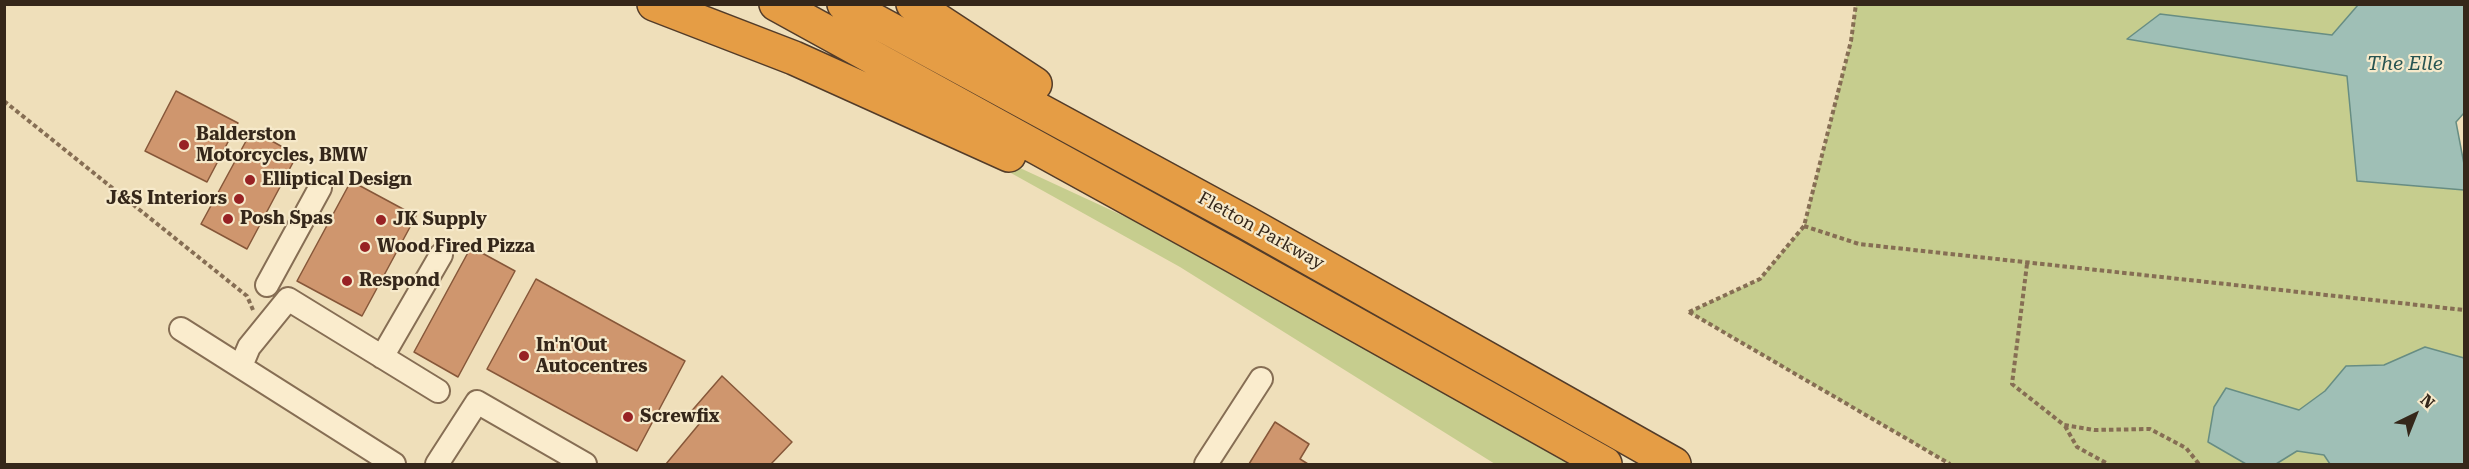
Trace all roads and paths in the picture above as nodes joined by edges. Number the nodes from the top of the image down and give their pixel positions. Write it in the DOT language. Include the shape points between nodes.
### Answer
graph roads {
  1 [pos="654,4"];
  2 [pos="776,4"];
  3 [pos="844,4"];
  4 [pos="913,4"];
  5 [pos="1856,4"];
  6 [pos="4,101"];
  7 [pos="320,188"];
  8 [pos="1247,223"];
  9 [pos="1804,226"];
  10 [pos="441,255"];
  11 [pos="1232,255"];
  12 [pos="2027,264"];
  13 [pos="267,285"];
  14 [pos="2464,310"];
  15 [pos="181,329"];
  16 [pos="245,356"];
  17 [pos="382,357"];
  18 [pos="1261,379"];
  19 [pos="438,391"];
  20 [pos="2064,425"];
  21 [pos="394,465"];
  22 [pos="437,465"];
  23 [pos="585,465"];
  24 [pos="1206,465"];
  25 [pos="1605,465"];
  26 [pos="1674,465"];
  27 [pos="1950,465"];
  28 [pos="2108,465"];
  29 [pos="2199,465"];
  1 -- 11 [label="highway" via="794,58"];
  2 -- 11 [label="highway, Fletton Parkway"];
  3 -- 8 [label="highway, Fletton Parkway"];
  4 -- 8 [label="highway"];
  5 -- 9 [label="path" via="1851,41"];
  6 -- 16 [label="path" via="247,296 254,311"];
  7 -- 13 [label="street"];
  8 -- 26 [label="highway, Fletton Parkway"];
  9 -- 12 [label="path" via="1859,244"];
  9 -- 27 [label="path" via="1760,279 1689,312"];
  10 -- 17 [label="street"];
  11 -- 25 [label="highway, Fletton Parkway"];
  12 -- 14 [label="path"];
  12 -- 20 [label="path" via="2012,384"];
  15 -- 16 [label="street"];
  16 -- 17 [label="street" via="288,299"];
  16 -- 21 [label="street"];
  17 -- 19 [label="street"];
  18 -- 24 [label="street"];
  20 -- 28 [label="path" via="2078,447"];
  20 -- 29 [label="path" via="2094,430 2150,429 2186,448"];
  22 -- 23 [label="street" via="477,402"];
}
